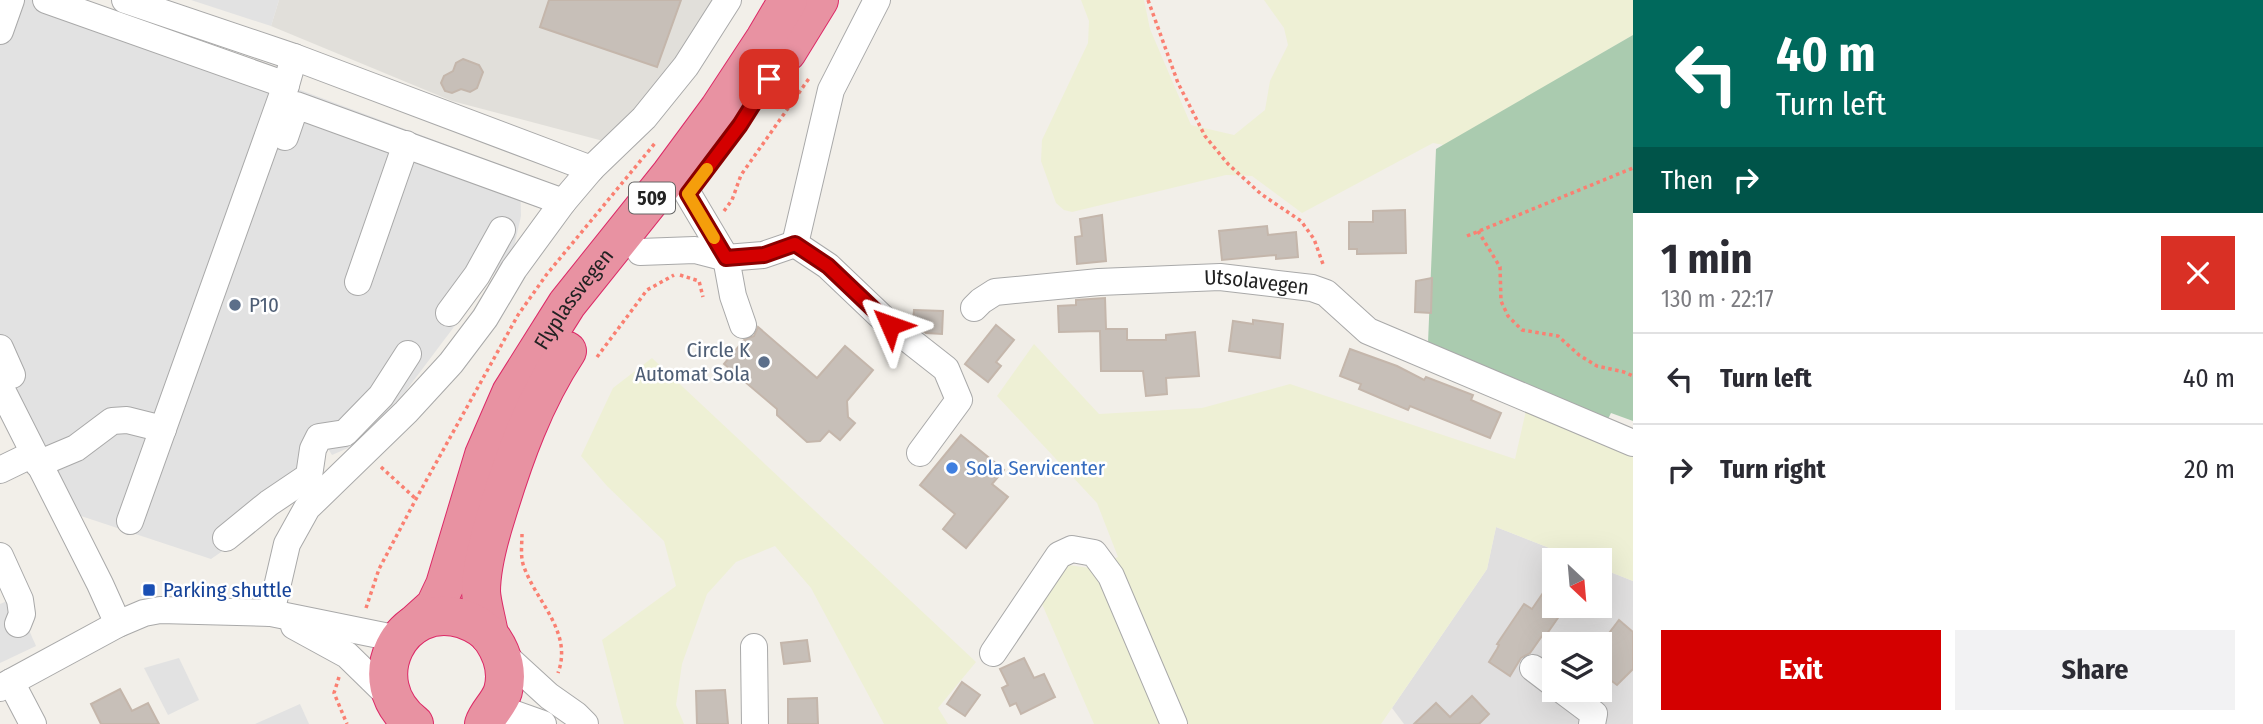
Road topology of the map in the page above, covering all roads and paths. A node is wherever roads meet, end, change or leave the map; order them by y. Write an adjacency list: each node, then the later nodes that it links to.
1 (10, 0): 9 (street)
2 (46, 0): 12 (street)
3 (125, 0): 10 (street)
4 (728, 0): 15 (street)
5 (788, 0): 51 (highway, Flyplassvegen / 509)
6 (819, 0): 16 (highway, Flyplassvegen / 509)
7 (877, 0): 22 (street)
8 (1148, 0): 29 (path)
9 (0, 31)
10 (294, 57): 12 (street); 15 (street)
11 (814, 71): 18 (path)
12 (286, 85): 39 (street)
13 (405, 144): 17 (street); 23 (street); 28 (street)
14 (1633, 168): 20 (path)
15 (591, 169): 17 (street)
16 (688, 194): 24 (highway, Flyplassvegen / 509); 25 (street)
17 (563, 201): 48 (street)
18 (717, 221)
19 (502, 230): 32 (street)
20 (1478, 232): 21 (path); 37 (path)
21 (1466, 236)
22 (795, 244): 25 (street); 41 (street)
23 (247, 245)
24 (640, 252): 25 (street); 52 (highway, Flyplassvegen / 509)
25 (726, 258): 33 (street)
26 (682, 266): 27 (path)
27 (676, 274): 30 (path); 36 (path)
28 (358, 282)
29 (1326, 293): 31 (street, Utsolavegen); 40 (street, Utsolavegen)
30 (703, 297)
31 (974, 309)
32 (449, 313)
33 (743, 325)
34 (0, 348): 38 (street)
35 (408, 354): 46 (street)
36 (591, 365)
37 (1633, 376)
38 (6, 380): 42 (street)
39 (163, 429): 42 (street); 44 (street)
40 (1633, 443)
41 (920, 453)
42 (36, 459): 43 (street); 50 (street)
43 (0, 470)
44 (130, 520)
45 (522, 527): 57 (path)
46 (226, 538)
47 (0, 556): 49 (street)
48 (271, 613): 50 (street); 51 (street); 60 (street)
49 (18, 624)
50 (118, 624): 58 (street)
51 (406, 632): 52 (highway); 60 (highway, Flyplassvegen / 509)
52 (495, 643): 61 (highway, Flyplassvegen / 509); 64 (street)
53 (754, 647): 65 (street)
54 (993, 653): 66 (street)
55 (1533, 668): 56 (street)
56 (1542, 675)
57 (556, 678)
58 (6, 685): 62 (street)
59 (1578, 702): 67 (street)
60 (404, 715)
61 (486, 718): 63 (street)
62 (33, 724)
63 (543, 724)
64 (585, 724)
65 (755, 724)
66 (1174, 724)
67 (1592, 724)

